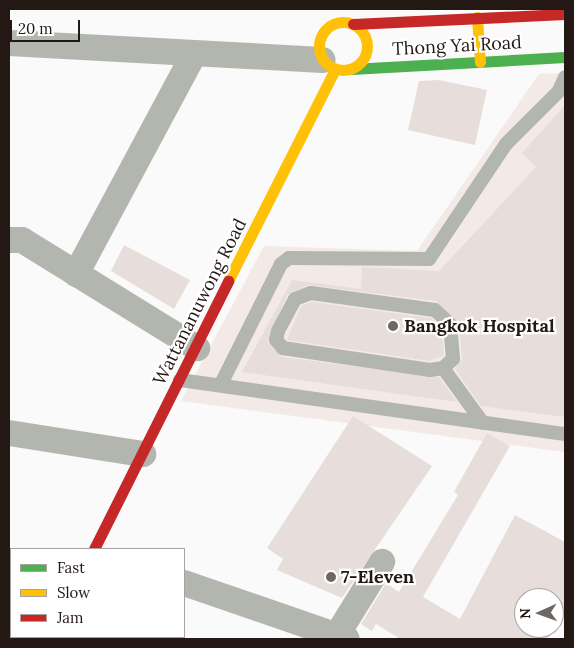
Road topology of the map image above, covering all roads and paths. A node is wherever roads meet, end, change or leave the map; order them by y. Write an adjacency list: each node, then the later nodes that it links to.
1 (565, 14): 2 (street, Thong Yai Road)
2 (477, 16): 3 (street, Thong Yai Road); 7 (street)
3 (353, 24): 8 (street); 9 (street)
4 (9, 43): 5 (street)
5 (194, 54): 8 (street); 13 (street)
6 (565, 57): 7 (street, Thong Yai Road)
7 (480, 62): 9 (street, Thong Yai Road)
8 (329, 64): 9 (street); 14 (street, Wattananuwong Road)
9 (351, 69)
10 (565, 76): 11 (lane)
11 (562, 91): 17 (lane)
12 (9, 240): 13 (street)
13 (76, 274): 14 (street)
14 (196, 348): 16 (street, Wattananuwong Road)
15 (443, 368): 15 (lane); 18 (lane)
16 (180, 380): 17 (lane); 21 (street, Wattananuwong Road)
17 (221, 384): 18 (lane)
18 (483, 423): 20 (lane)
19 (9, 433): 21 (street)
20 (565, 434)
21 (143, 454): 22 (street, Wattananuwong Road)
22 (95, 548)
23 (382, 562): 25 (street)
24 (185, 583): 25 (street)
25 (342, 637)

